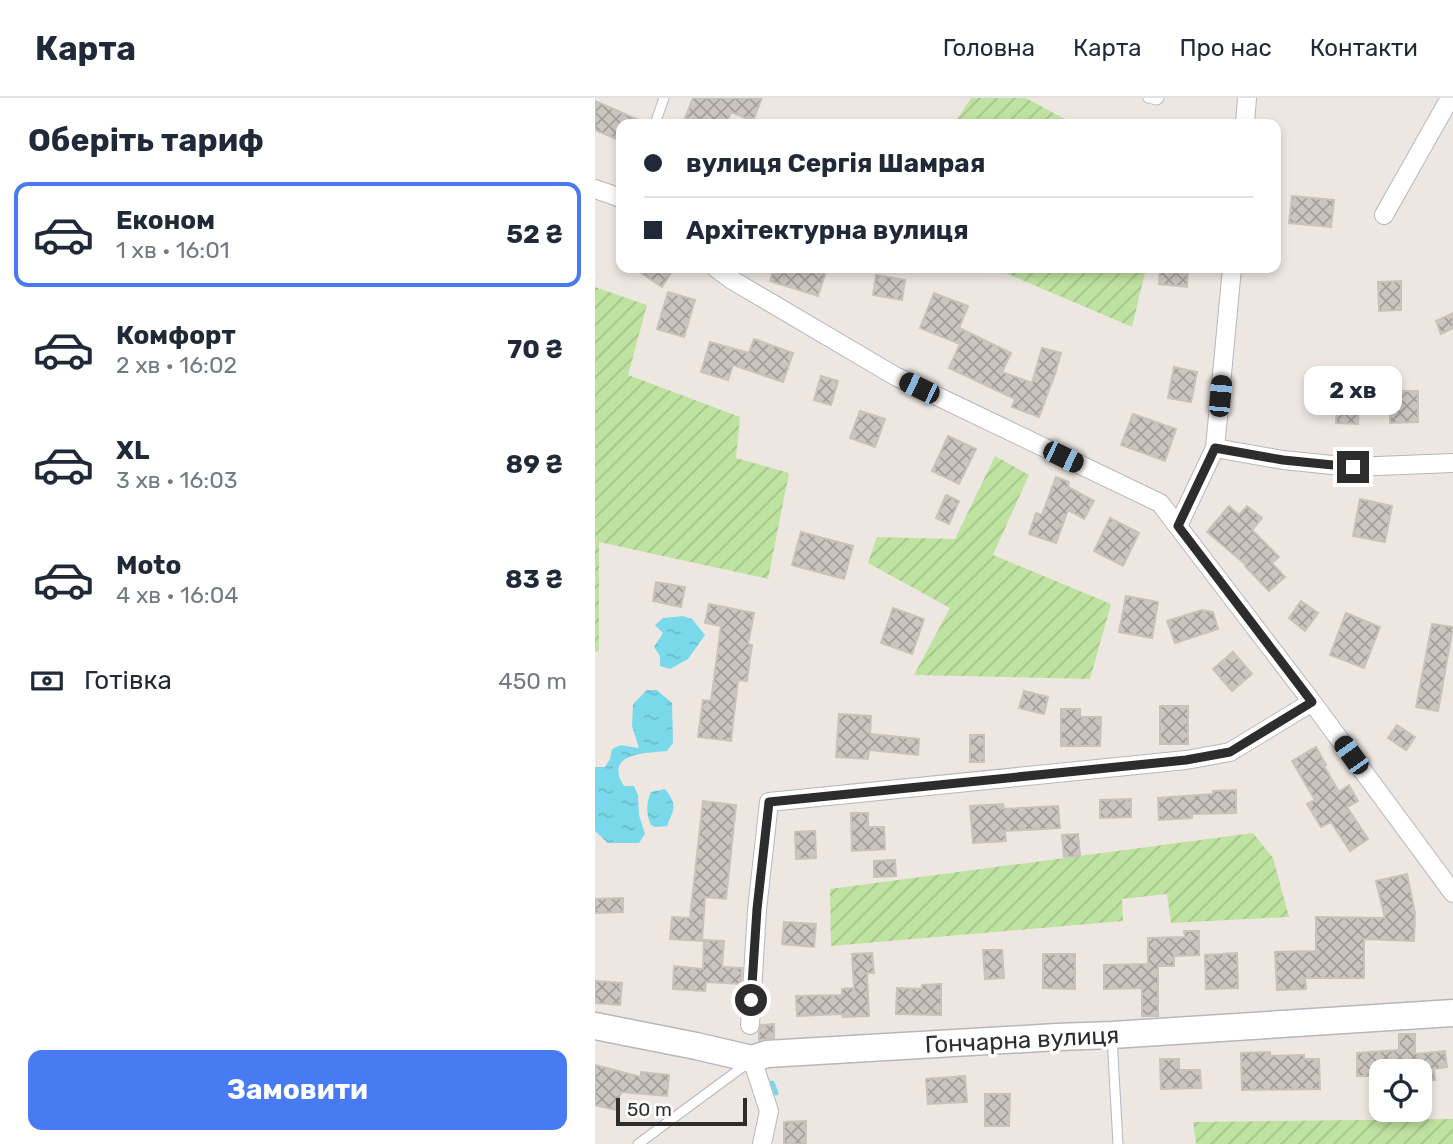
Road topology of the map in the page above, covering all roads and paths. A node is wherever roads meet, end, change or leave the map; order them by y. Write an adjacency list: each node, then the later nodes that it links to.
1 (664, 98): 6 (lane)
2 (1148, 98): 3 (lane)
3 (1160, 98)
4 (1247, 98): 7 (street)
5 (1450, 98): 10 (street)
6 (657, 119)
7 (1245, 119)
8 (595, 189): 9 (street)
9 (616, 196)
10 (1384, 215)
11 (723, 273): 15 (street)
12 (1232, 273): 13 (street)
13 (1215, 448): 14 (street); 15 (street)
14 (1453, 463)
15 (1178, 526): 16 (street)
16 (1312, 702): 17 (street); 19 (street)
17 (1453, 893)
18 (1453, 1013): 21 (street, Гончарна вулиця)
19 (750, 1025)
20 (595, 1026): 22 (street, Гончарна вулиця)
21 (1112, 1035): 22 (street, Гончарна вулиця); 25 (lane)
22 (752, 1059): 23 (lane); 24 (street)
23 (638, 1144)
24 (762, 1144)
25 (1118, 1144)

